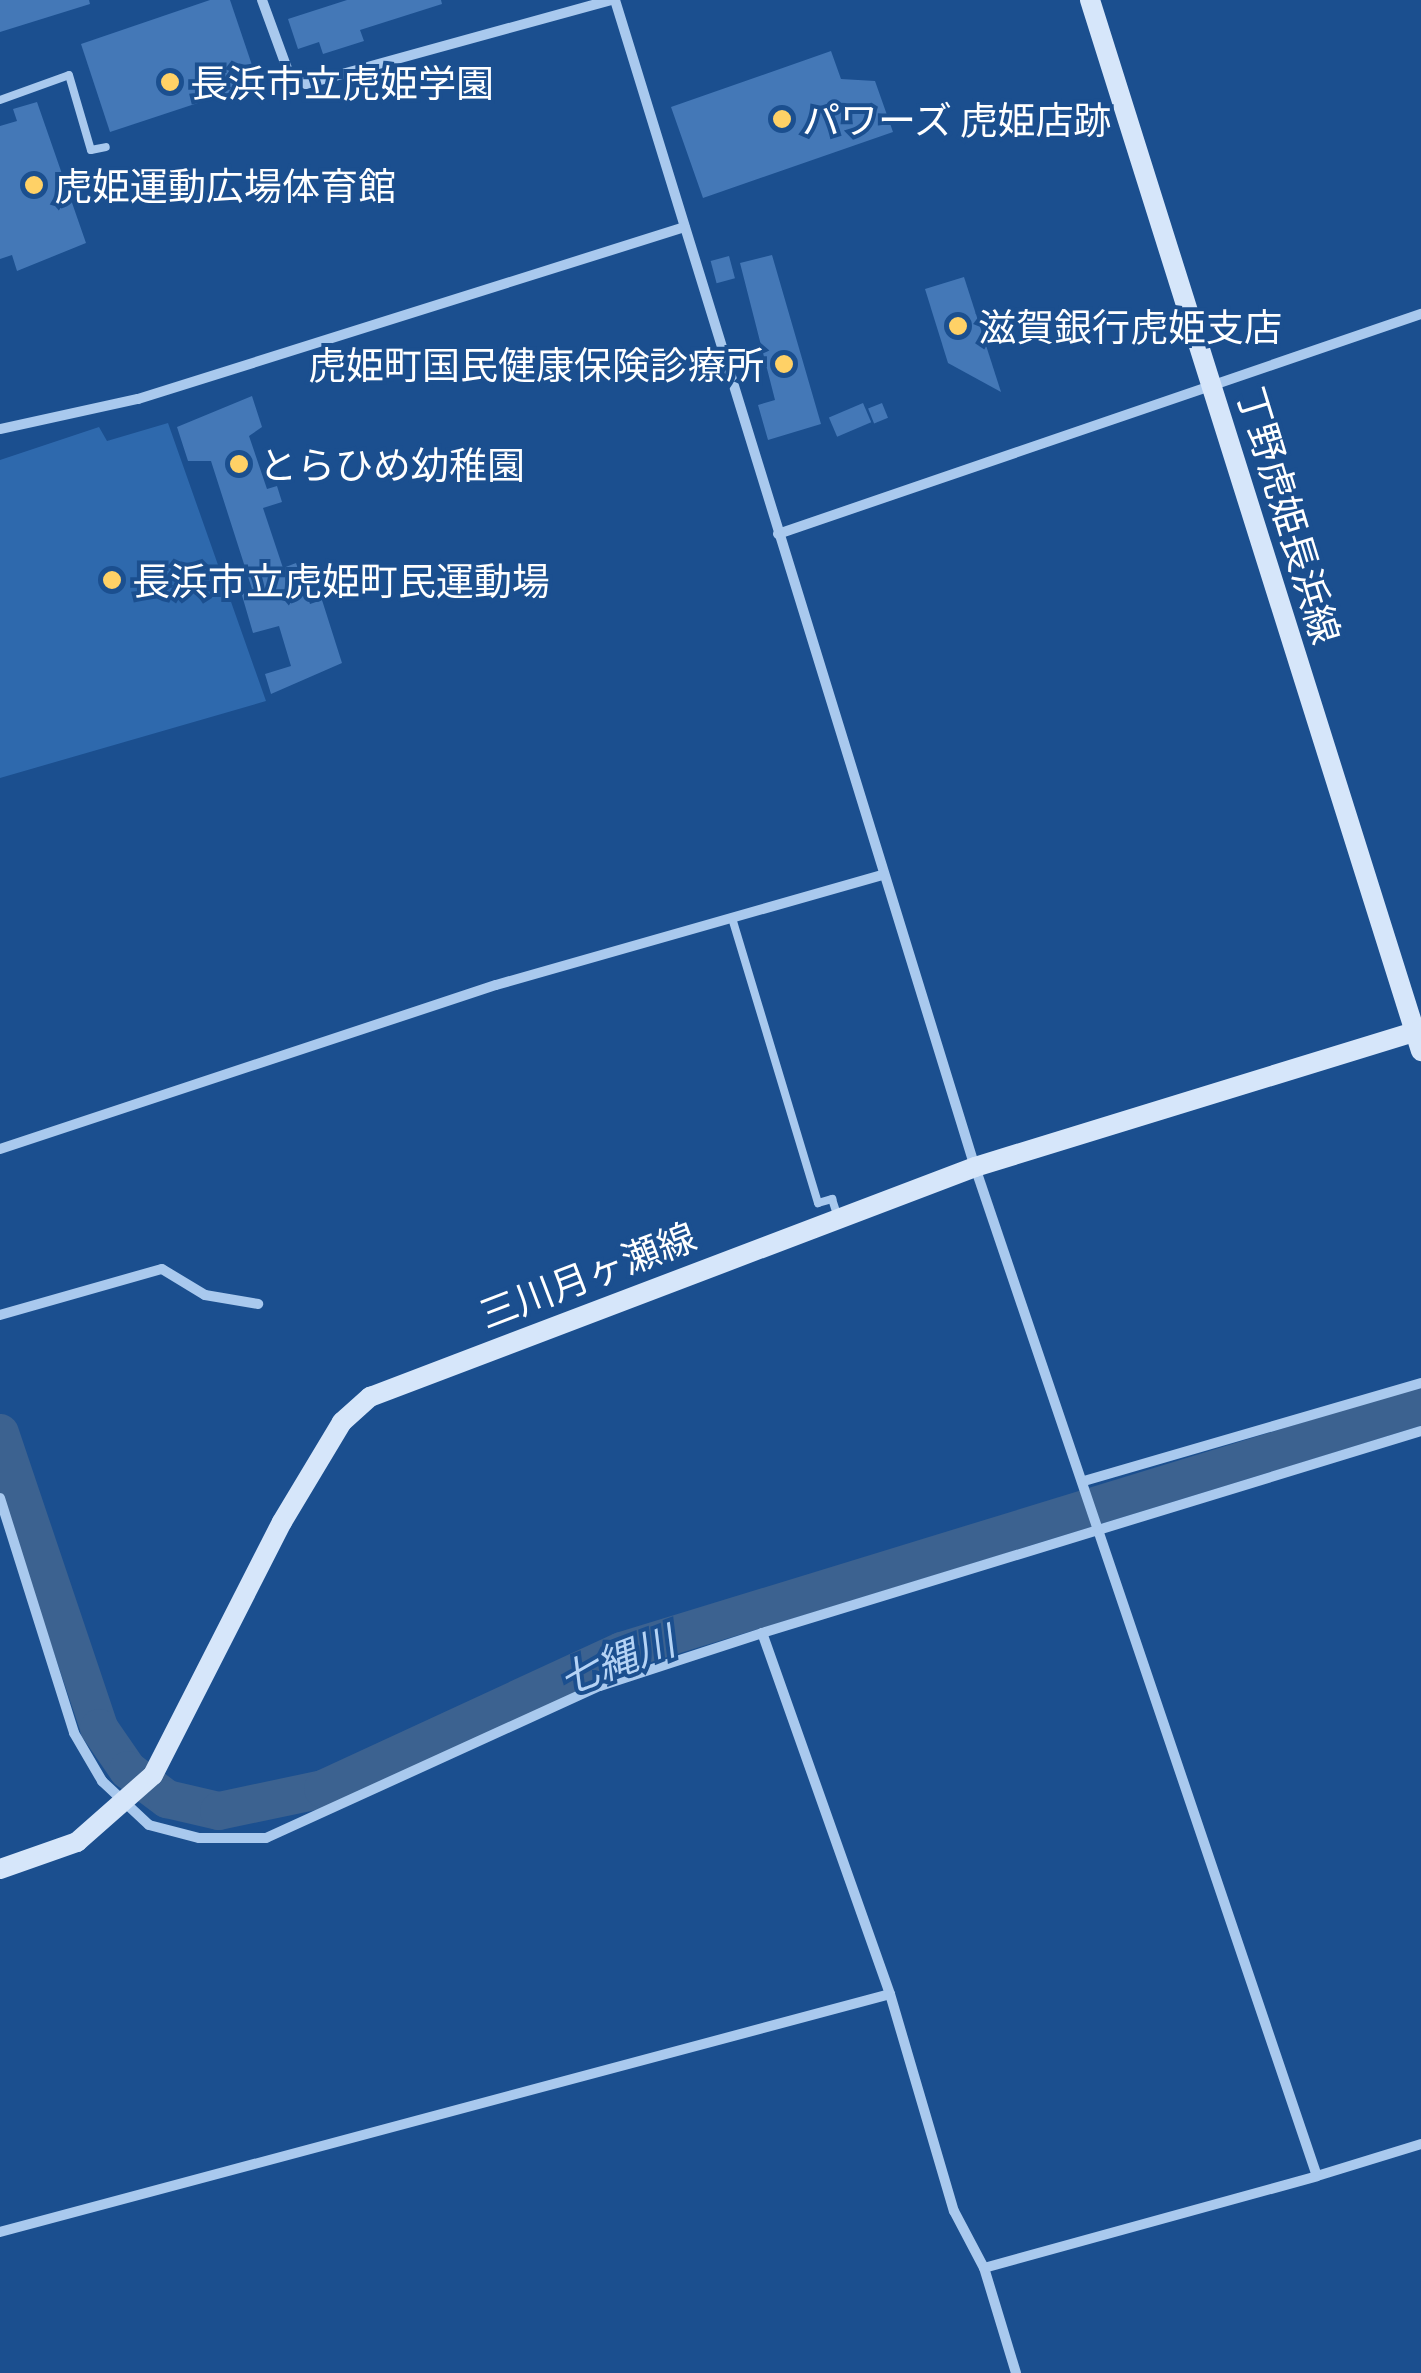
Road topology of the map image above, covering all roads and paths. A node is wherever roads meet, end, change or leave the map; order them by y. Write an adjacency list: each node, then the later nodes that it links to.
1 (262, 0): 2 (street)
2 (614, 0): 6 (street)
3 (1090, 0): 8 (main road, 丁野虎姫長浜線)
4 (0, 100): 5 (lane)
5 (106, 147)
6 (685, 227): 10 (street); 12 (street)
7 (1421, 314): 8 (street)
8 (1212, 385): 12 (street); 15 (main road, 丁野虎姫長浜線)
9 (70, 400): 10 (street)
10 (72, 414): 11 (street)
11 (0, 429)
12 (778, 534): 13 (street)
13 (883, 875): 14 (street); 17 (street)
14 (732, 918): 16 (street); 18 (lane)
15 (1419, 1038): 17 (main road, 三川月ヶ瀬線)
16 (0, 1149)
17 (975, 1166): 18 (main road, 三川月ヶ瀬線); 23 (street)
18 (838, 1217): 27 (main road, 三川月ヶ瀬線)
19 (258, 1304): 20 (street)
20 (0, 1315)
21 (1421, 1382): 23 (street)
22 (1421, 1431): 25 (street)
23 (1084, 1481): 25 (street)
24 (0, 1498): 27 (street)
25 (1102, 1534): 26 (street); 31 (street)
26 (762, 1633): 27 (street); 29 (street)
27 (128, 1802): 28 (main road, 三川月ヶ瀬線)
28 (0, 1869)
29 (890, 1994): 32 (street); 33 (street)
30 (1421, 2144): 31 (street)
31 (1317, 2176): 33 (street)
32 (0, 2232)
33 (984, 2268): 34 (street)
34 (1016, 2373)

